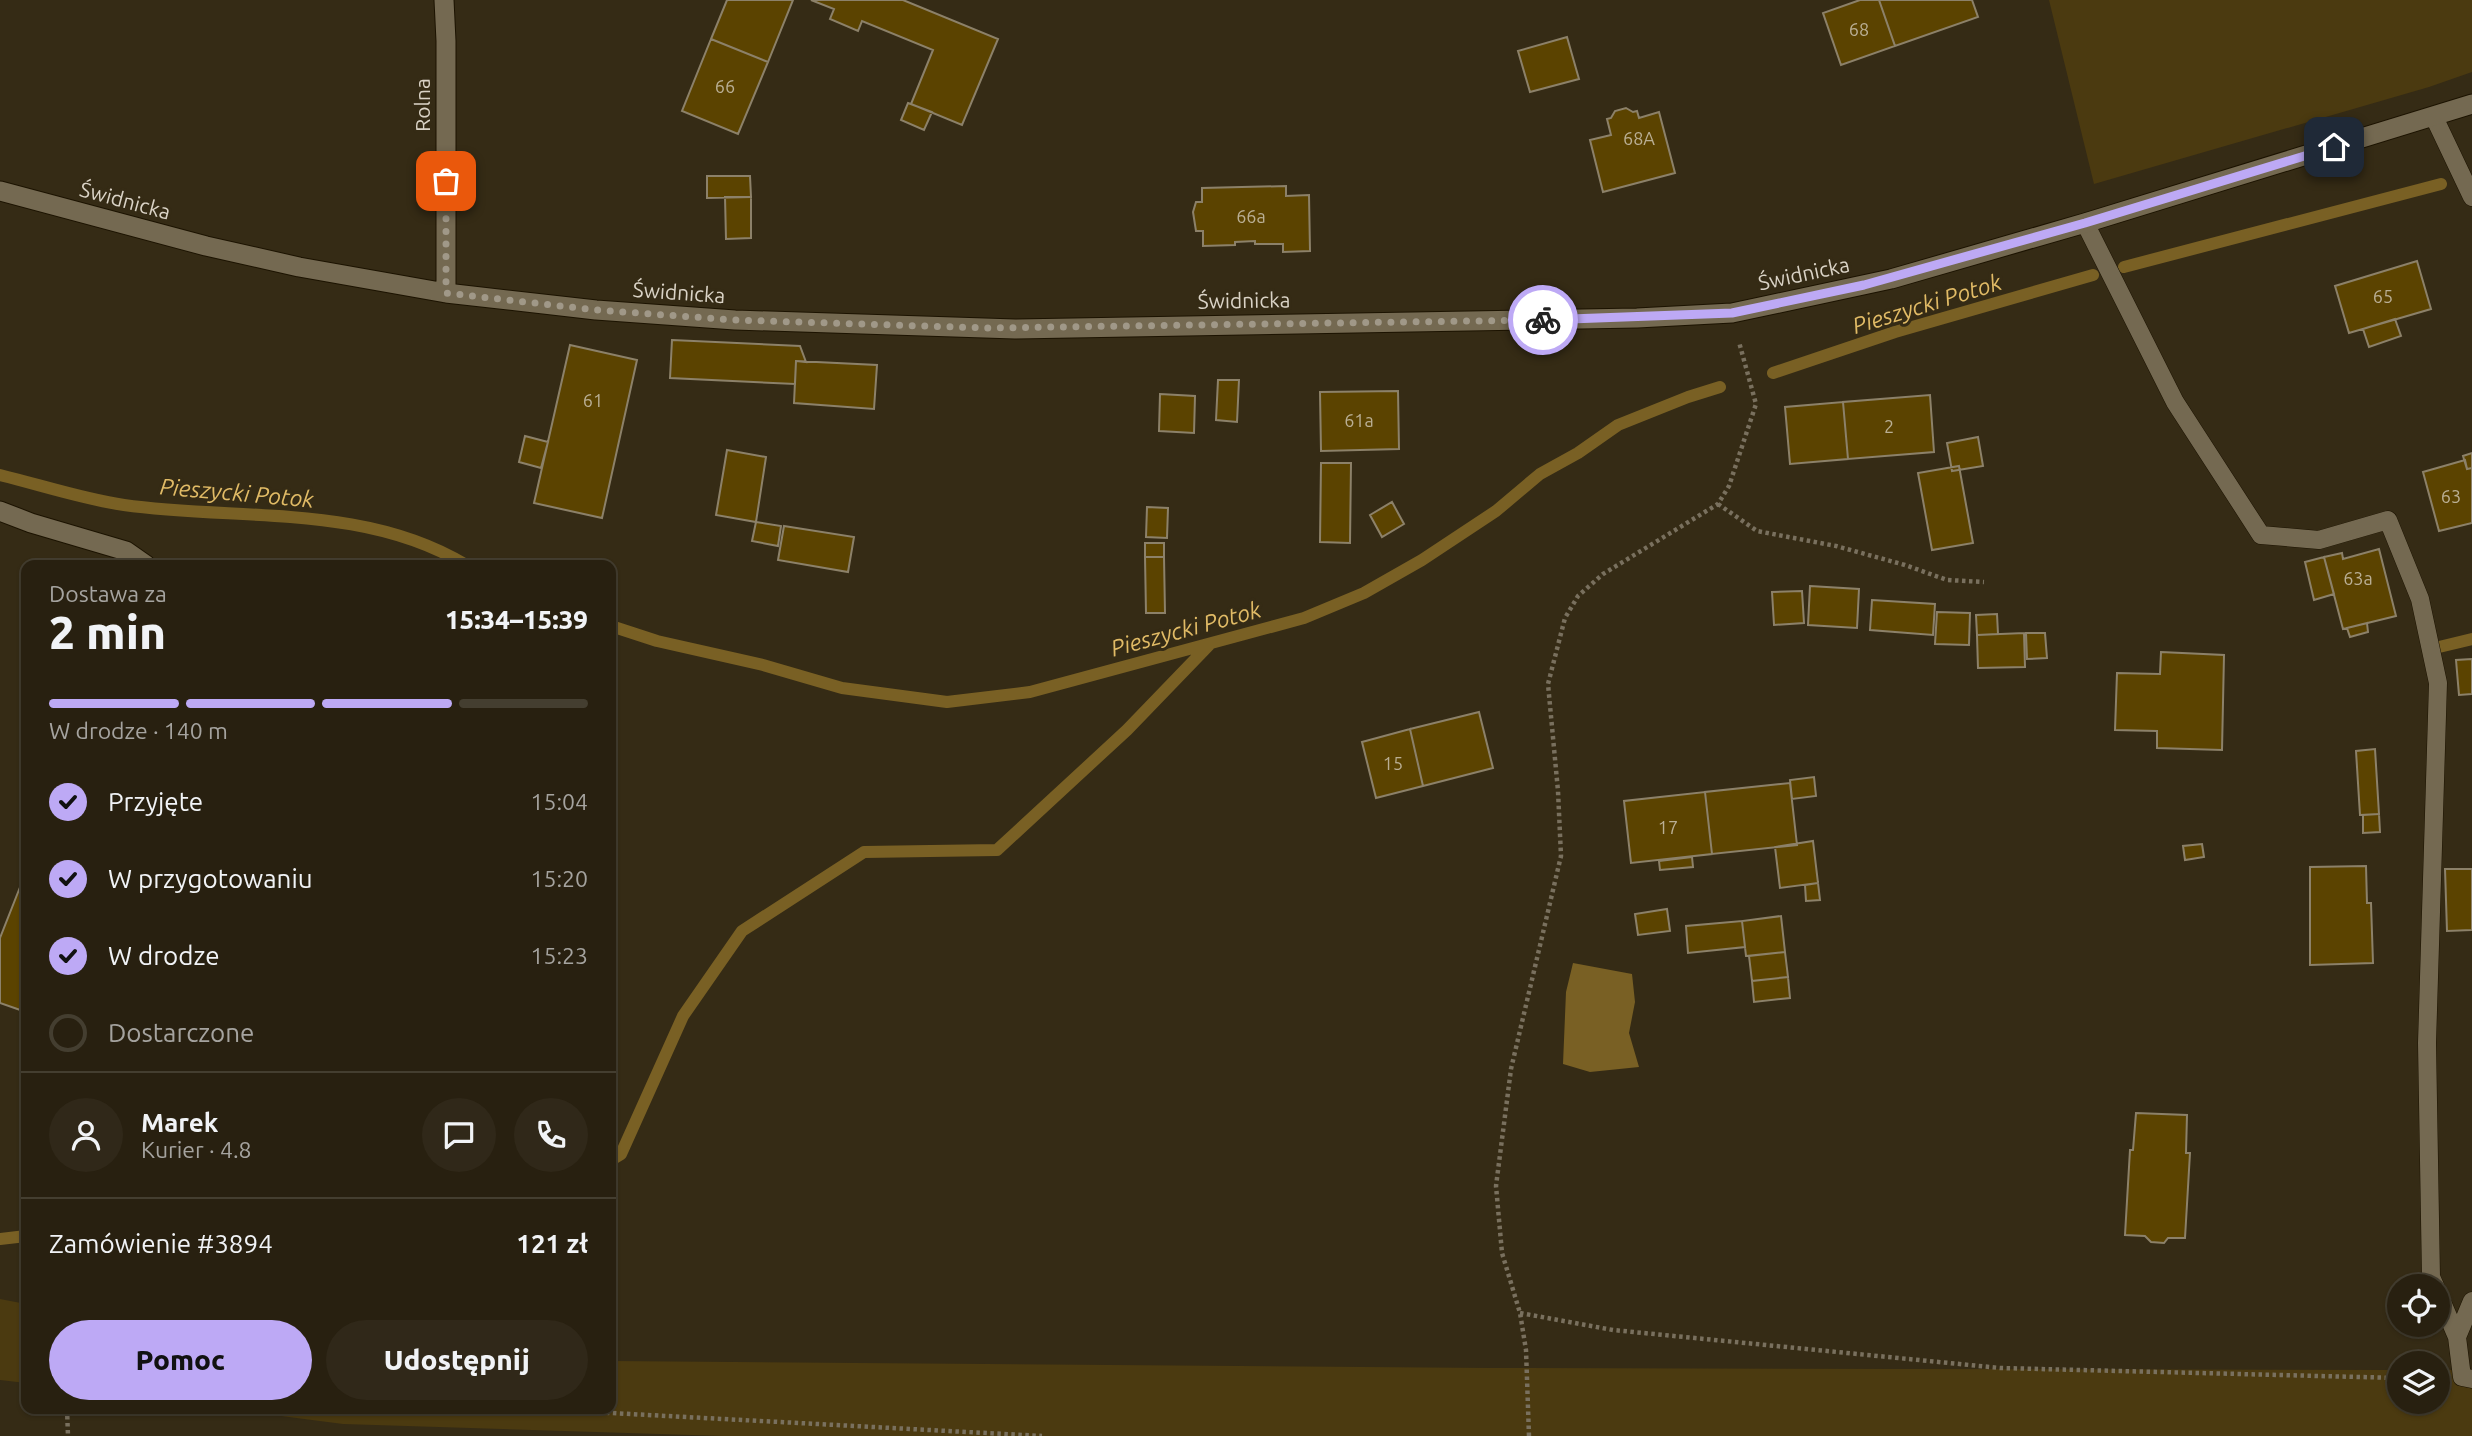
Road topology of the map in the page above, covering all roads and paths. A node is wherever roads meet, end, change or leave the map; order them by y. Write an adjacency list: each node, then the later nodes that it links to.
1 (444, 0): 7 (street, Rolna)
2 (2472, 104): 3 (street, Świdnicka)
3 (2434, 117): 5 (lane); 6 (street, Świdnicka)
4 (0, 191): 7 (street, Świdnicka)
5 (2472, 197)
6 (2085, 223): 8 (street, Świdnicka); 13 (lane)
7 (446, 293): 8 (street, Świdnicka)
8 (1732, 313): 9 (path)
9 (1718, 504): 12 (path); 15 (path)
10 (0, 511): 11 (street)
11 (139, 560)
12 (1984, 582)
13 (2431, 1274)
14 (2472, 1301): 17 (lane)
15 (1520, 1313): 18 (path); 24 (path)
16 (2450, 1321): 17 (lane)
17 (2457, 1337): 19 (lane)
18 (2387, 1378)
19 (2472, 1379)
20 (616, 1413): 23 (path)
21 (67, 1414): 22 (path)
22 (68, 1436)
23 (1042, 1436)
24 (1529, 1436)

